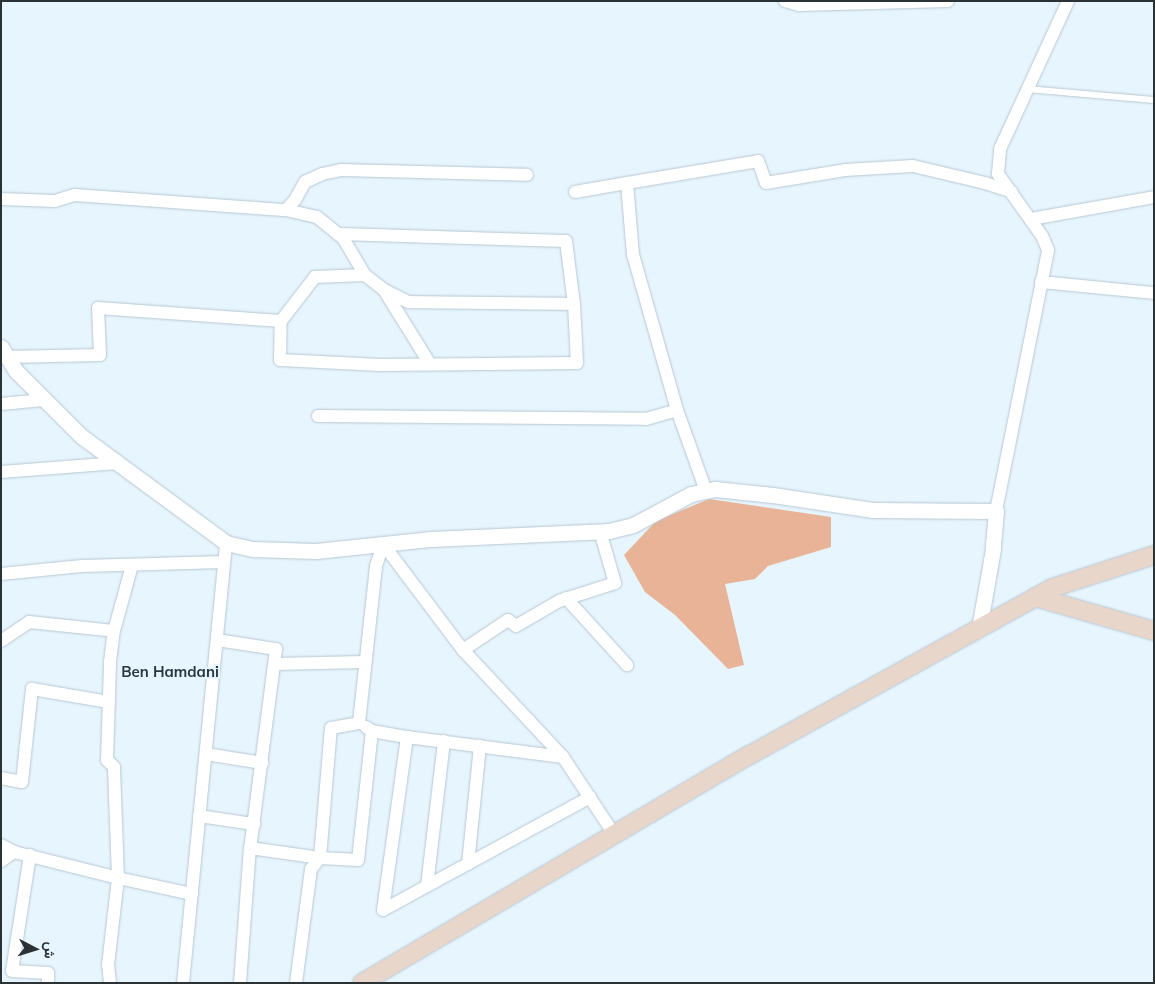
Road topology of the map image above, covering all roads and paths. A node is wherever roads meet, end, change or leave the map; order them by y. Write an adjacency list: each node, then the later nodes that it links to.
1 (785, 1): 4 (street)
2 (948, 1): 4 (street)
3 (1068, 1): 5 (street)
4 (867, 2)
5 (1027, 89): 6 (lane); 10 (street)
6 (1154, 100)
7 (526, 175): 13 (street)
8 (627, 183): 9 (street); 10 (street); 26 (street)
9 (575, 192)
10 (1012, 192): 14 (street)
11 (1154, 197): 14 (street)
12 (1, 199): 13 (street)
13 (286, 210): 15 (street)
14 (1031, 219): 17 (street)
15 (338, 234): 16 (street); 20 (street)
16 (365, 276): 18 (street); 21 (street)
17 (1041, 282): 19 (street); 31 (street)
18 (384, 290): 20 (street); 23 (street)
19 (1154, 293)
20 (574, 304): 23 (street)
21 (281, 321): 22 (street); 23 (street)
22 (4, 352): 24 (street)
23 (430, 364)
24 (44, 400): 25 (street); 28 (street)
25 (1, 404)
26 (677, 410): 27 (street); 30 (street)
27 (318, 416)
28 (118, 463): 29 (street); 33 (street)
29 (1, 472)
30 (706, 491): 31 (street); 32 (street)
31 (996, 511): 41 (street)
32 (600, 532): 34 (street); 40 (street)
33 (226, 543): 34 (street); 36 (street)
34 (383, 544): 46 (street); 47 (street)
35 (1154, 555): 39 (main road)
36 (224, 562): 37 (street); 44 (street)
37 (132, 565): 38 (street); 42 (street)
38 (1, 574)
39 (1035, 597): 41 (main road); 43 (main road)
40 (566, 598): 46 (street); 49 (street)
41 (979, 628): 63 (main road)
42 (114, 631): 45 (street); 50 (street)
43 (1154, 631)
44 (217, 640): 48 (street); 56 (street)
45 (1, 641)
46 (462, 650): 57 (street)
47 (364, 662): 48 (street); 51 (street)
48 (275, 664): 58 (street)
49 (627, 665)
50 (109, 702): 59 (street); 71 (street)
51 (359, 723): 52 (street); 68 (street)
52 (372, 731): 53 (street); 68 (street)
53 (407, 736): 54 (street); 72 (street)
54 (444, 741): 55 (street); 72 (street)
55 (480, 746): 57 (street); 70 (street)
56 (206, 754): 58 (street); 61 (street)
57 (564, 756): 60 (street)
58 (262, 763): 62 (street)
59 (1, 778)
60 (590, 797): 63 (street); 70 (street)
61 (199, 816): 62 (street); 73 (street)
62 (254, 824): 65 (street)
63 (614, 834): 79 (main road)
64 (1, 846): 66 (street)
65 (250, 848): 68 (street); 77 (street)
66 (14, 852): 67 (street); 69 (street)
67 (30, 855): 71 (street); 74 (street)
68 (320, 858): 78 (street)
69 (1, 861)
70 (468, 864): 72 (street)
71 (118, 878): 73 (street); 75 (street)
72 (427, 886)
73 (192, 894): 76 (street)
74 (48, 983)
75 (110, 983)
76 (183, 983)
77 (240, 983)
78 (296, 983)
79 (362, 983)

